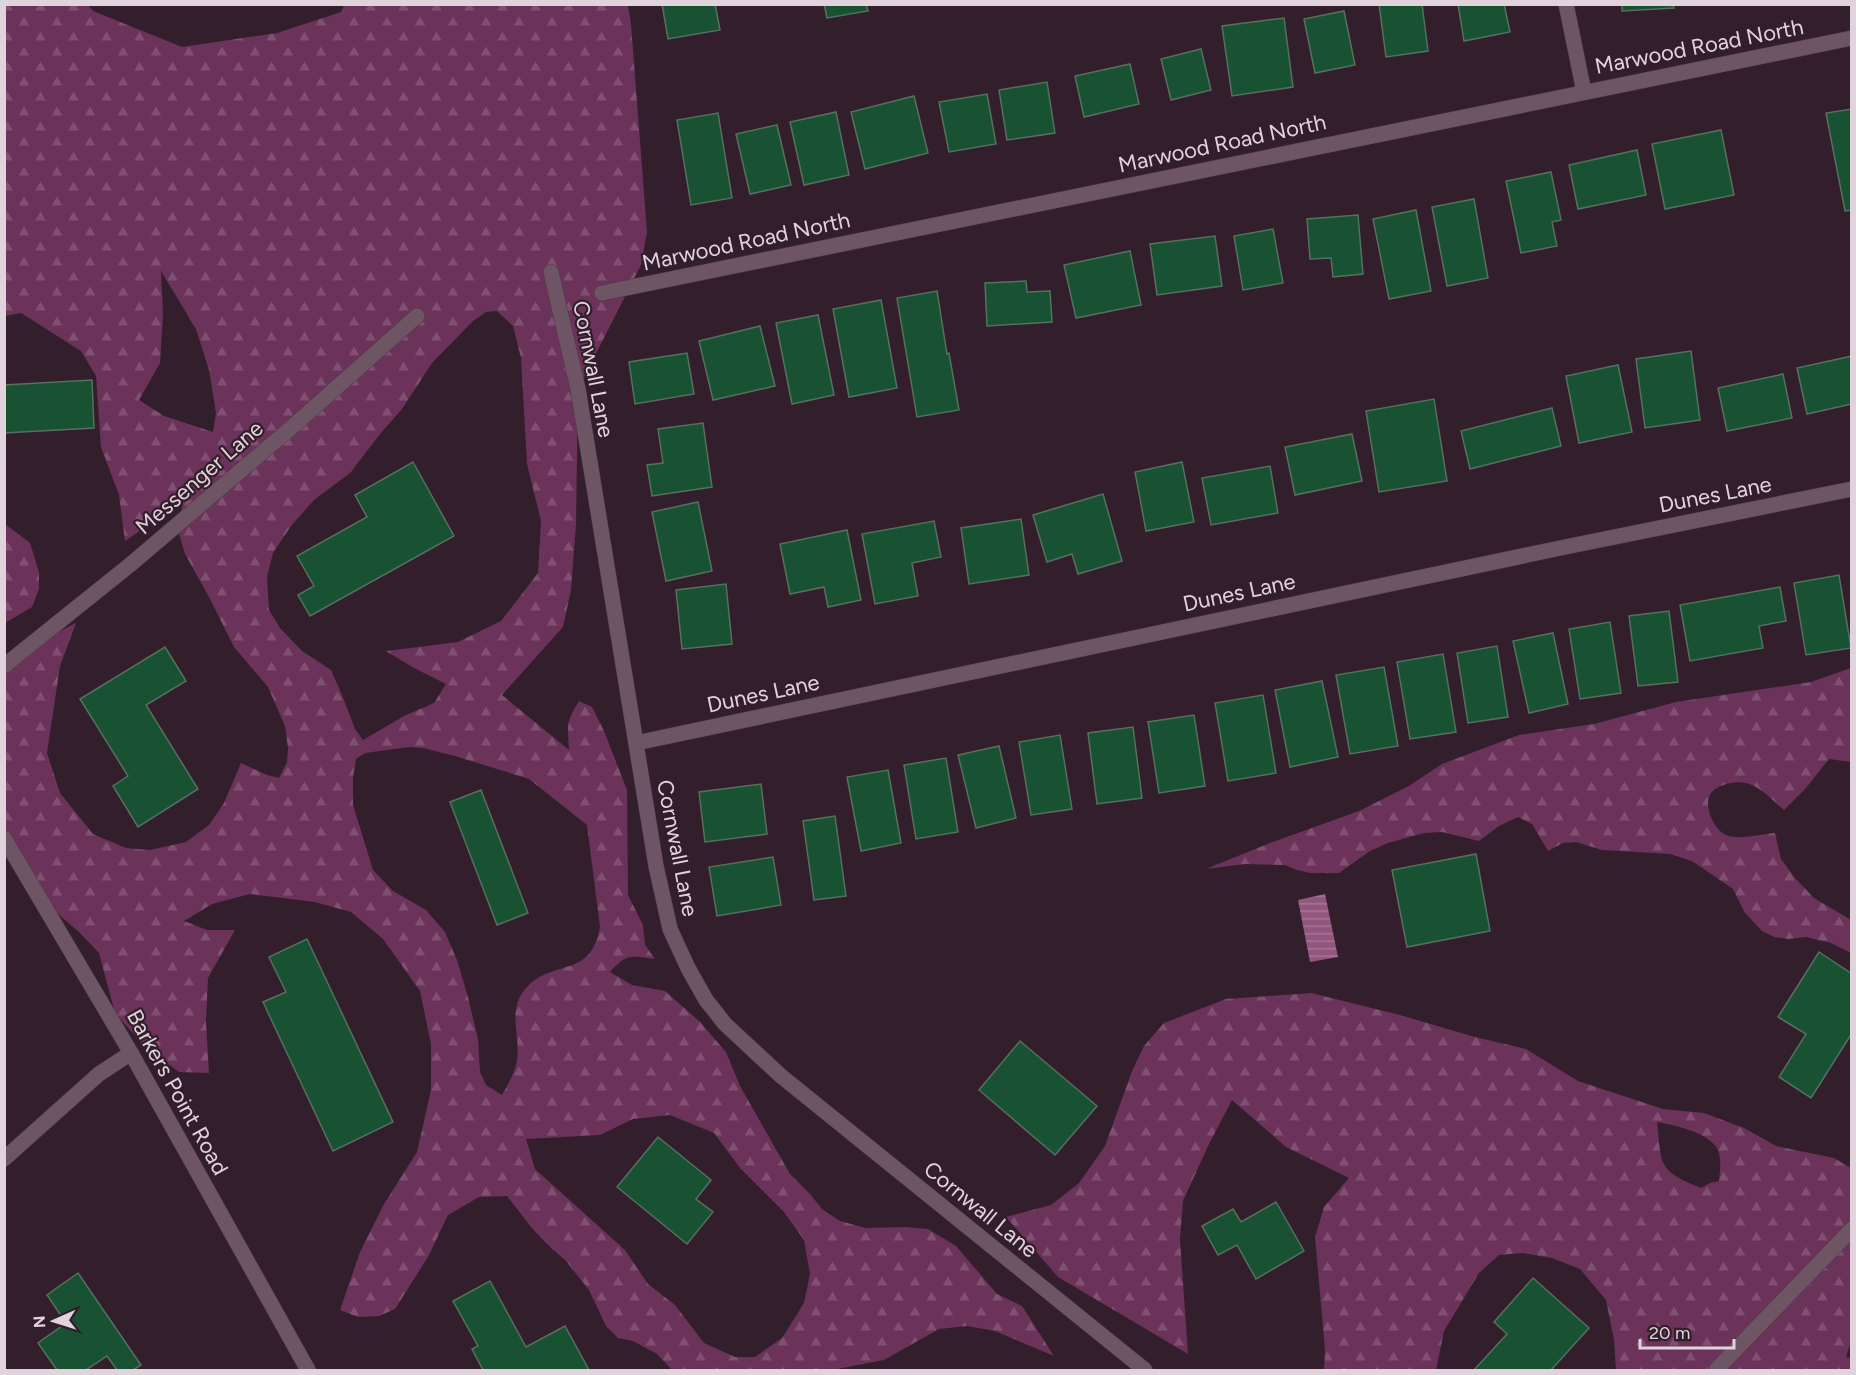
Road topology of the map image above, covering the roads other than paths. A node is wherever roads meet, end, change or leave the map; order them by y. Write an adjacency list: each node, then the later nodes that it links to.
1 (1566, 4): 3 (street)
2 (1851, 38): 3 (street, Marwood Road North)
3 (1584, 92): 5 (street, Marwood Road North)
4 (551, 272): 9 (street, Cornwall Lane)
5 (602, 293)
6 (417, 316): 8 (street, Messenger Lane)
7 (1851, 489): 9 (street, Dunes Lane)
8 (4, 666)
9 (636, 742): 15 (street, Cornwall Lane)
10 (4, 838): 11 (street, Barkers Point Road)
11 (131, 1053): 12 (street); 14 (street, Barkers Point Road)
12 (4, 1159)
13 (1851, 1229): 16 (street)
14 (308, 1371)
15 (1145, 1371)
16 (1716, 1371)

